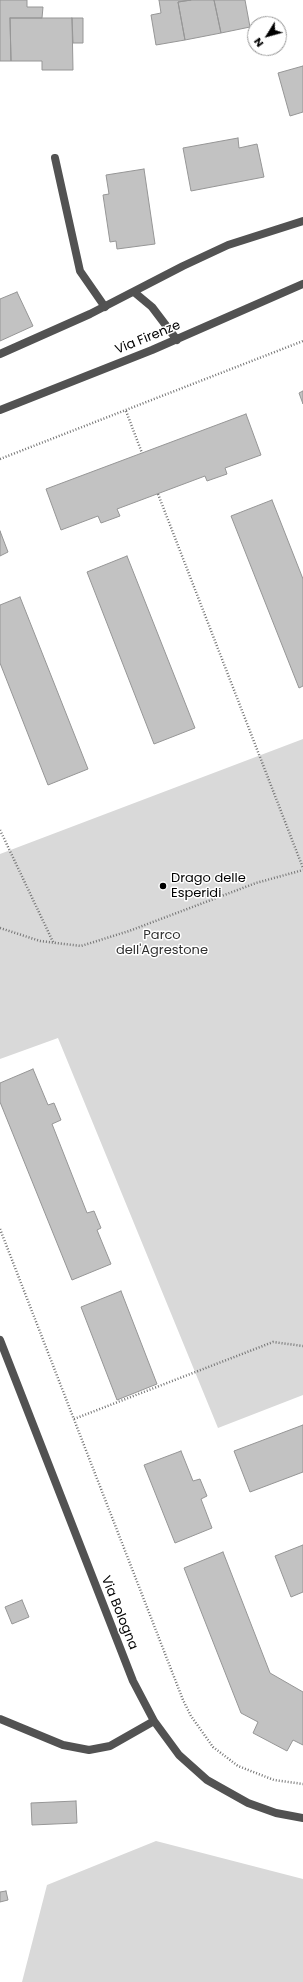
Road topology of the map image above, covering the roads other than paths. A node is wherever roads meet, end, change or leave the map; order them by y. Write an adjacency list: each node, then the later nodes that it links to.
1 (55, 158): 5 (street)
2 (303, 221): 4 (street)
3 (303, 284): 6 (street, Via Firenze)
4 (134, 292): 5 (street); 6 (street)
5 (105, 307): 7 (street)
6 (177, 340): 8 (street, Via Firenze)
7 (0, 354)
8 (0, 410)
9 (0, 1340): 11 (street, Via Bologna)
10 (0, 1719): 11 (street)
11 (154, 1722): 12 (street, Via Bologna)
12 (303, 1818)

